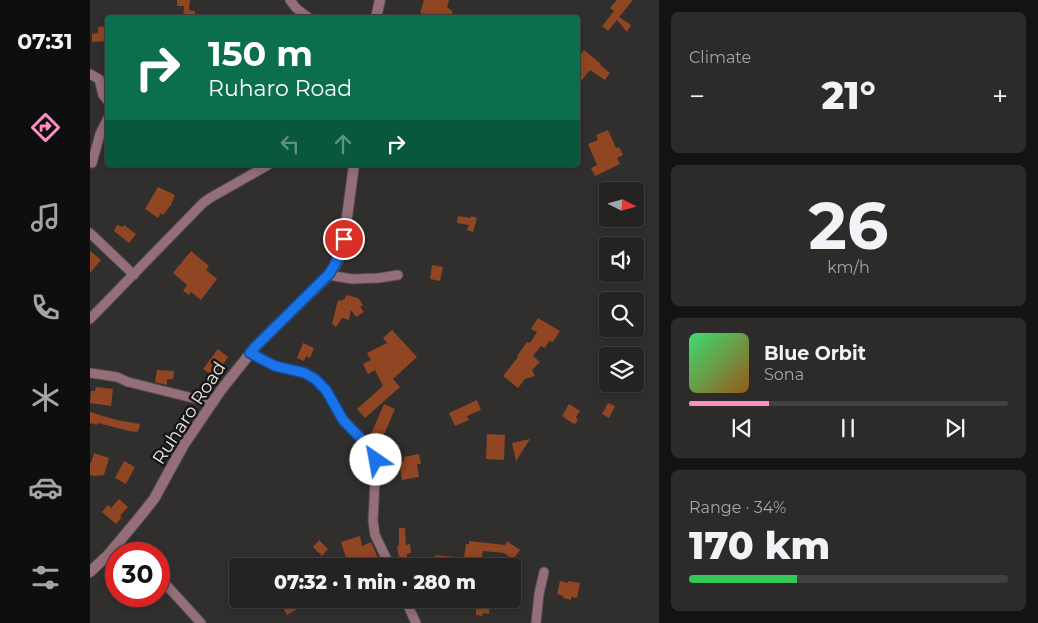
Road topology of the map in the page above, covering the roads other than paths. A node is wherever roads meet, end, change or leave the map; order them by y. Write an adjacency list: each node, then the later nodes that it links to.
1 (290, 0): 3 (street)
2 (380, 0): 4 (street)
3 (305, 15)
4 (377, 15)
5 (90, 74): 6 (street)
6 (105, 98)
7 (105, 124): 8 (street)
8 (90, 161)
9 (264, 167): 13 (street)
10 (354, 167): 12 (street, Ruharo Road)
11 (90, 233): 13 (street)
12 (329, 274): 14 (street); 16 (street, Ruharo Road)
13 (134, 275): 15 (street)
14 (398, 275)
15 (90, 319)
16 (250, 353): 18 (street, Ruharo Road); 20 (street)
17 (90, 373): 18 (street)
18 (213, 403): 19 (street, Ruharo Road)
19 (122, 542)
20 (386, 558)
21 (105, 561): 22 (street, Ruharo Road)
22 (91, 570)
23 (544, 572): 28 (street)
24 (170, 589): 26 (street)
25 (409, 608): 27 (street)
26 (201, 623)
27 (416, 623)
28 (536, 623)

